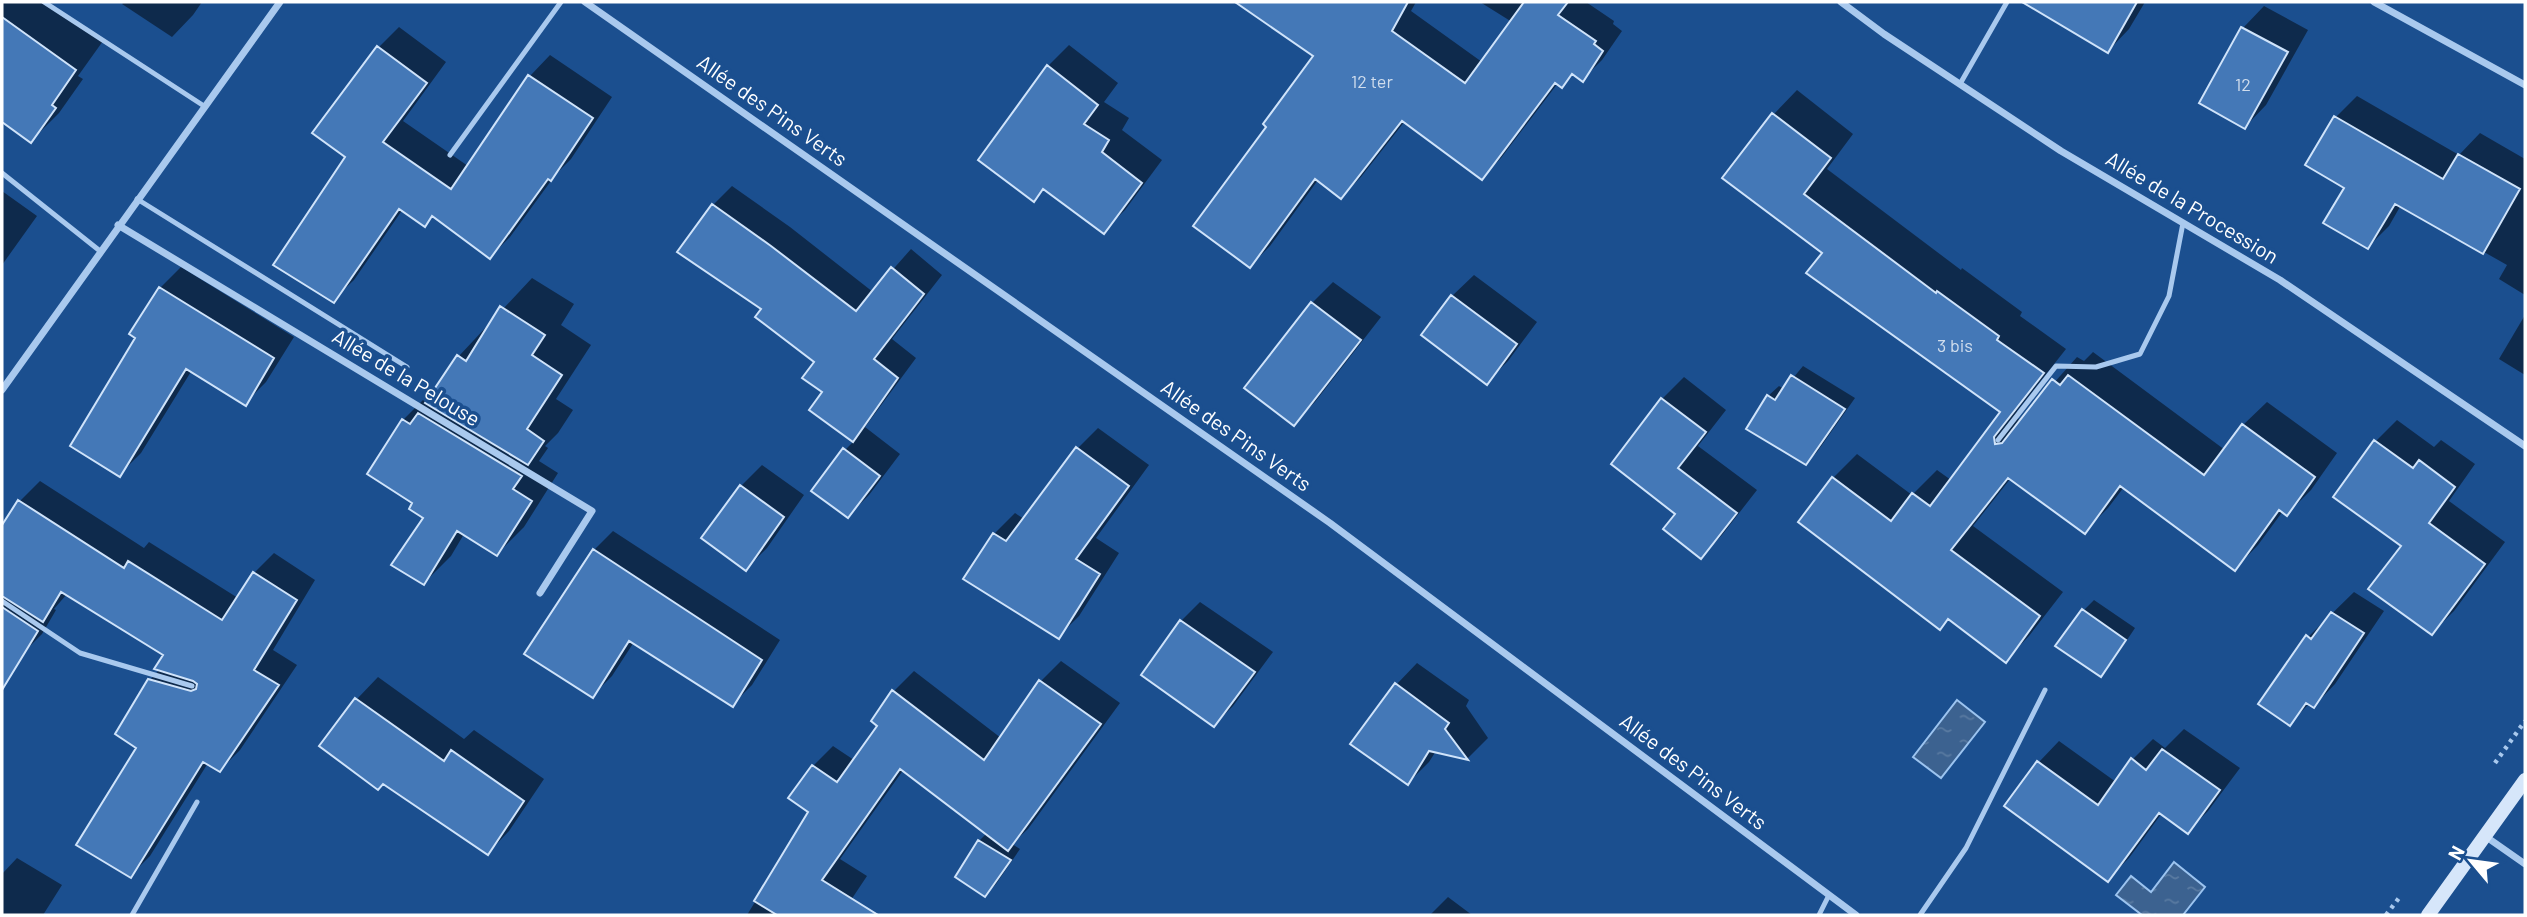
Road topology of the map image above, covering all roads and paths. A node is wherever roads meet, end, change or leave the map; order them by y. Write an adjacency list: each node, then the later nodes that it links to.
1 (44, 2): 10 (lane)
2 (279, 2): 10 (street)
3 (561, 2): 11 (lane)
4 (585, 2): 29 (street, Allée des Pins Verts)
5 (1841, 2): 8 (street, Allée de la Procession)
6 (2007, 2): 8 (lane)
7 (2374, 2): 9 (street)
8 (1960, 85): 14 (street, Allée de la Procession)
9 (2525, 85)
10 (204, 106): 13 (street)
11 (450, 155)
12 (2, 173): 16 (lane)
13 (137, 199): 15 (street); 17 (lane)
14 (2183, 223): 19 (lane); 20 (street, Allée de la Procession)
15 (118, 225): 16 (street); 21 (street, Allée de la Pelouse)
16 (100, 251): 18 (street)
17 (407, 368)
18 (2, 390)
19 (1998, 440)
20 (2525, 446)
21 (540, 593)
22 (2, 601): 23 (lane)
23 (192, 686)
24 (2045, 691): 33 (lane)
25 (2525, 780): 27 (main road)
26 (197, 802): 30 (lane)
27 (2485, 836): 28 (street); 34 (main road)
28 (2525, 864)
29 (1829, 895): 31 (lane); 32 (street, Allée des Pins Verts)
30 (132, 915)
31 (1819, 915)
32 (1856, 915)
33 (1920, 915)
34 (2428, 915)

